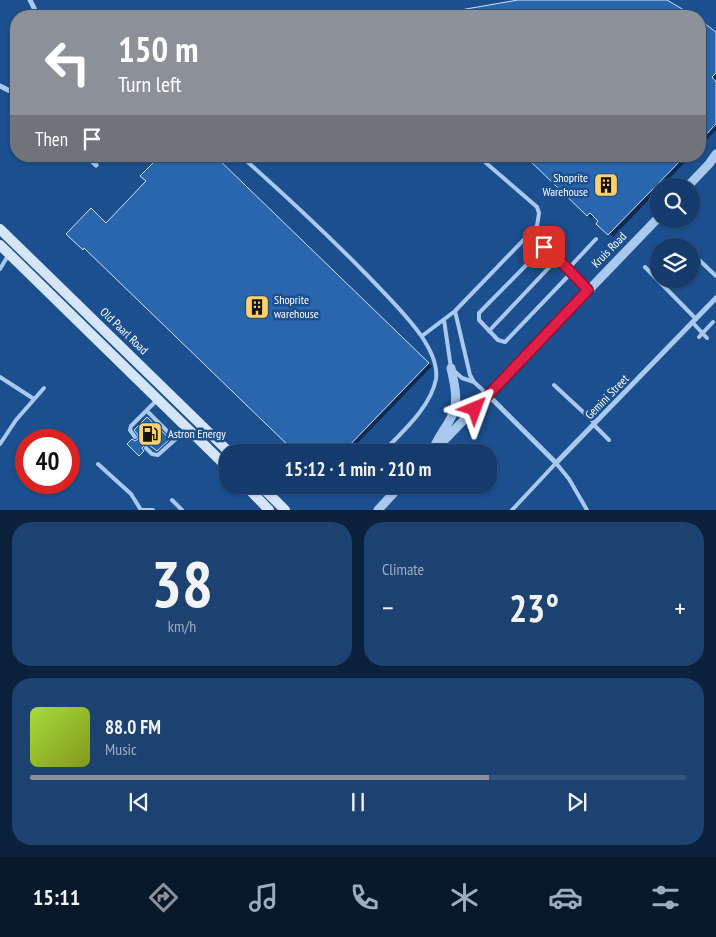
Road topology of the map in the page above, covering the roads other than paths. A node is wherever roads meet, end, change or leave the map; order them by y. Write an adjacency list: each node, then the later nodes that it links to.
1 (716, 154): 5 (street)
2 (93, 162): 6 (street)
3 (249, 162): 29 (lane)
4 (485, 162): 23 (lane)
5 (713, 162): 7 (street)
6 (96, 165)
7 (696, 178)
8 (650, 226): 21 (street, Kruis Road)
9 (0, 228): 12 (main road, Old Paarl Road)
10 (596, 239): 17 (lane)
11 (0, 245): 13 (main road, Old Paarl Road)
12 (18, 245): 13 (lane); 37 (main road, Old Paarl Road)
13 (10, 254): 18 (lane); 40 (main road, Old Paarl Road)
14 (558, 258): 17 (lane); 27 (lane); 27 (lane)
15 (700, 261): 20 (lane)
16 (645, 267): 25 (lane)
17 (568, 268): 19 (lane)
18 (0, 269)
19 (572, 272): 21 (lane); 27 (lane)
20 (716, 276)
21 (588, 290): 38 (street, Kruis Road)
22 (716, 298): 25 (street, Gemini Street)
23 (455, 311): 24 (lane); 34 (lane)
24 (444, 320): 29 (lane); 32 (lane)
25 (694, 321): 28 (lane); 42 (street, Gemini Street)
26 (714, 322): 28 (lane)
27 (489, 331)
28 (702, 333): 30 (lane); 31 (lane)
29 (422, 336): 49 (lane)
30 (699, 337)
31 (708, 338)
32 (451, 368): 34 (lane); 50 (street)
33 (0, 377): 39 (lane)
34 (474, 382): 38 (lane)
35 (554, 385): 42 (lane)
36 (44, 388): 39 (lane)
37 (167, 390): 40 (lane); 48 (main road, Old Paarl Road)
38 (488, 395): 51 (street, Kruis Road); 54 (street)
39 (34, 399): 47 (lane)
40 (158, 400): 41 (lane); 44 (main road, Old Paarl Road)
41 (146, 411): 43 (lane); 45 (lane)
42 (595, 424): 46 (lane); 54 (street, Gemini Street)
43 (135, 436)
44 (197, 438): 45 (lane); 53 (main road, Old Paarl Road)
45 (175, 439): 52 (lane)
46 (610, 440)
47 (0, 444)
48 (220, 444)
49 (390, 444)
50 (435, 444)
51 (441, 444)
52 (146, 448)
53 (219, 459)
54 (556, 463): 66 (lane, Gemini Street); 67 (lane)
55 (98, 464): 60 (lane)
56 (254, 494): 63 (main road)
57 (269, 494): 64 (main road)
58 (393, 494): 65 (street)
59 (172, 500): 62 (lane)
60 (141, 510): 61 (lane)
61 (153, 510)
62 (182, 510)
63 (270, 510)
64 (285, 510)
65 (378, 510)
66 (512, 510)
67 (587, 510)

